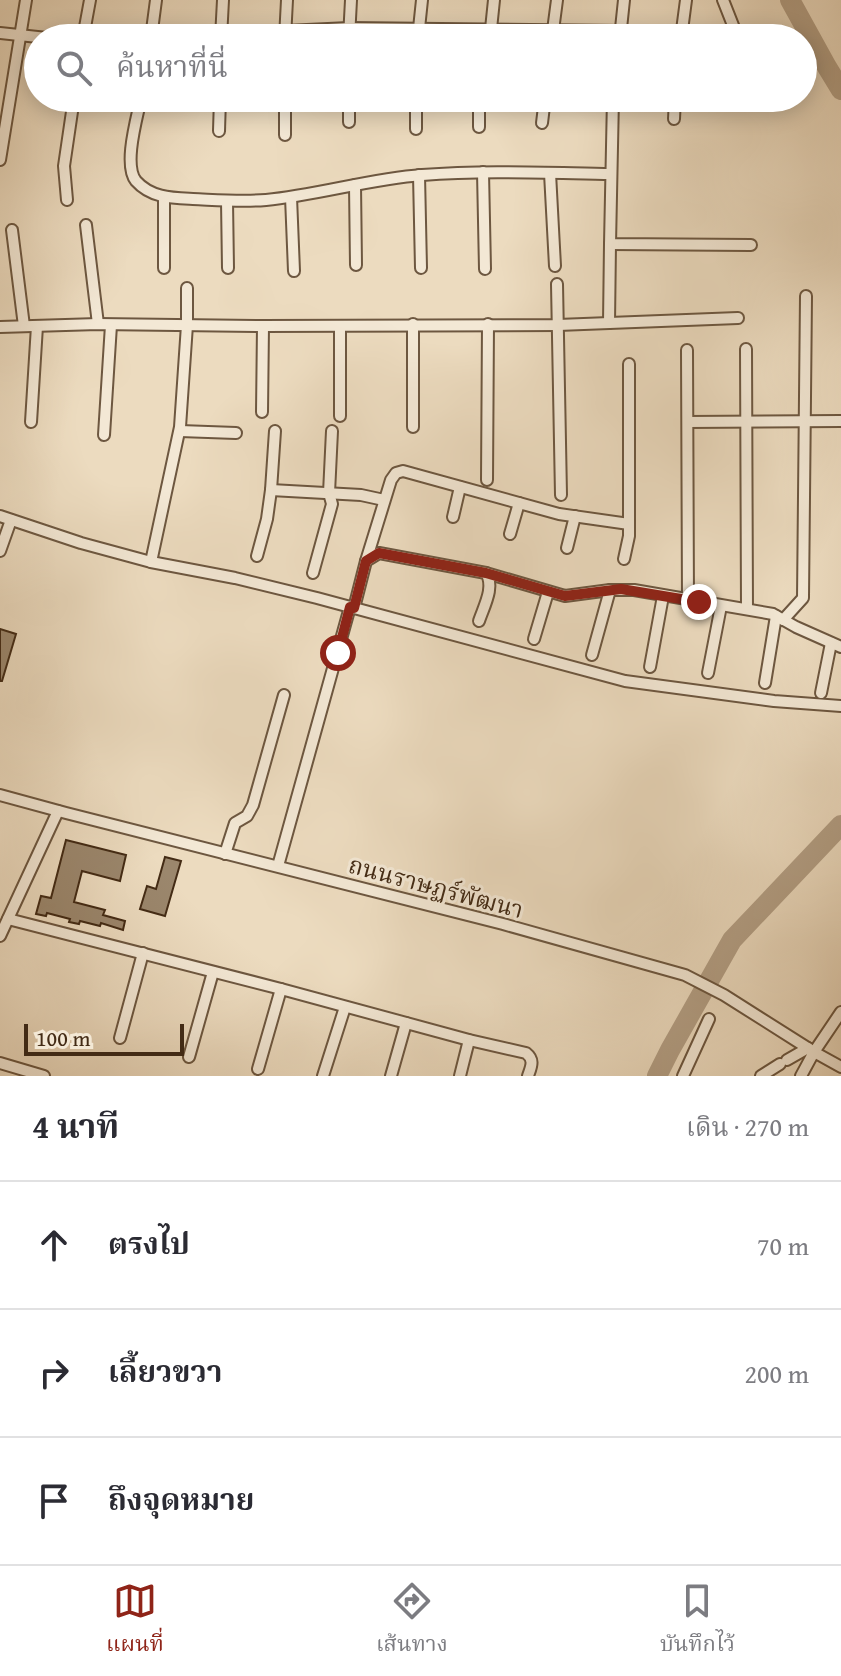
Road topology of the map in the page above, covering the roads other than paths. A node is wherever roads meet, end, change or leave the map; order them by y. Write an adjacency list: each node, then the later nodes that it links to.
1 (26, 0): 25 (street)
2 (90, 0): 13 (street)
3 (156, 0): 14 (street)
4 (223, 0): 15 (street)
5 (287, 0): 16 (street)
6 (351, 0): 17 (street)
7 (422, 0): 18 (street)
8 (494, 0): 19 (street)
9 (557, 0): 20 (street)
10 (624, 0): 21 (street)
11 (686, 0): 22 (street)
12 (723, 0): 23 (street)
13 (86, 24)
14 (153, 24)
15 (222, 24)
16 (286, 24)
17 (350, 24)
18 (419, 24)
19 (490, 24)
20 (554, 24)
21 (622, 24)
22 (683, 24)
23 (732, 24)
24 (0, 33): 25 (street)
25 (20, 36): 26 (street); 44 (street)
26 (24, 36)
27 (72, 112): 52 (street)
28 (139, 112): 50 (street)
29 (220, 112): 42 (street)
30 (285, 112): 43 (street)
31 (349, 112): 38 (street)
32 (416, 112): 41 (street)
33 (479, 112): 40 (street)
34 (543, 112): 39 (street)
35 (613, 112): 47 (street)
36 (674, 112): 37 (street)
37 (674, 119)
38 (349, 122)
39 (542, 123)
40 (479, 127)
41 (416, 129)
42 (219, 131)
43 (285, 135)
44 (0, 160)
45 (483, 172): 46 (street); 48 (street); 63 (street)
46 (550, 173): 47 (street); 59 (street)
47 (611, 174): 56 (street)
48 (419, 175): 49 (street); 62 (street)
49 (355, 185): 51 (street); 58 (street)
50 (164, 197): 53 (street); 60 (street)
51 (291, 197): 53 (street); 64 (street)
52 (67, 200)
53 (227, 201): 61 (street)
54 (86, 225): 70 (street)
55 (12, 230): 76 (street)
56 (610, 244): 57 (street); 69 (street)
57 (751, 245)
58 (356, 265)
59 (555, 266)
60 (164, 268)
61 (228, 268)
62 (421, 268)
63 (485, 269)
64 (294, 271)
65 (557, 284): 75 (street)
66 (187, 288): 74 (street)
67 (806, 296): 86 (street)
68 (738, 318): 69 (street)
69 (609, 323): 75 (street)
70 (98, 324): 73 (street); 77 (street)
71 (413, 324): 72 (street); 79 (street); 91 (street)
72 (488, 324): 75 (street); 97 (street)
73 (111, 325): 74 (street); 96 (street)
74 (187, 325): 78 (street); 92 (street)
75 (558, 325): 101 (street)
76 (24, 326): 77 (street); 80 (street)
77 (37, 326): 88 (street)
78 (263, 326): 79 (street); 84 (street)
79 (340, 326): 85 (street)
80 (0, 327)
81 (746, 349): 90 (street)
82 (687, 350): 89 (street)
83 (629, 364): 107 (street)
84 (262, 412)
85 (340, 416)
86 (805, 421): 87 (street); 90 (street); 124 (street)
87 (841, 421)
88 (31, 422)
89 (688, 422): 90 (street); 120 (street)
90 (746, 423): 123 (street)
91 (413, 427)
92 (180, 431): 95 (street); 114 (street)
93 (275, 431): 99 (street)
94 (332, 431): 100 (street)
95 (236, 433)
96 (104, 435)
97 (487, 480)
98 (460, 487): 102 (street); 103 (street); 105 (street)
99 (271, 490): 100 (street); 111 (street)
100 (329, 493): 102 (street); 115 (street)
101 (561, 495)
102 (384, 500): 113 (street)
103 (519, 503): 104 (street); 108 (street)
104 (575, 516): 107 (street); 109 (street)
105 (453, 517)
106 (5, 518): 110 (street); 114 (street)
107 (629, 524): 112 (street)
108 (510, 534)
109 (567, 548)
110 (0, 551)
111 (257, 556)
112 (624, 559)
113 (366, 561): 116 (street); 122 (street)
114 (151, 562): 122 (street)
115 (313, 573)
116 (486, 573): 118 (street); 125 (street)
117 (610, 590): 118 (street); 119 (street); 128 (street)
118 (548, 592): 126 (street)
119 (663, 596): 120 (street); 129 (street)
120 (688, 601): 121 (street)
121 (721, 606): 123 (street); 130 (street)
122 (352, 607): 134 (street); 138 (street)
123 (747, 609): 124 (street)
124 (780, 618): 127 (street); 131 (street)
125 (479, 621)
126 (534, 639)
127 (836, 645): 132 (street)
128 (592, 655)
129 (650, 667)
130 (708, 673)
131 (765, 683)
132 (821, 693)
133 (284, 695): 137 (street)
134 (841, 706)
135 (0, 795): 136 (street, ถนนราษฏร์พัฒนา)
136 (58, 811): 137 (street, ถนนราษฏร์พัฒนา); 139 (street)
137 (225, 854): 138 (street, ถนนราษฏร์พัฒนา)
138 (278, 866): 150 (street, ถนนราษฏร์พัฒนา)
139 (8, 919): 140 (street); 141 (street)
140 (0, 936)
141 (143, 953): 142 (street); 148 (street)
142 (213, 972): 143 (street); 151 (street)
143 (281, 989): 144 (street); 154 (street)
144 (345, 1007): 147 (street); 156 (street)
145 (841, 1012): 150 (street)
146 (709, 1019): 160 (street)
147 (406, 1023): 149 (street); 157 (street)
148 (120, 1038)
149 (469, 1040): 158 (street); 159 (street)
150 (811, 1050): 153 (street, ถนนราษฏร์พัฒนา); 161 (street); 162 (street)
151 (189, 1057)
152 (0, 1063): 155 (street)
153 (841, 1067)
154 (258, 1069)
155 (44, 1076)
156 (323, 1076)
157 (391, 1076)
158 (460, 1076)
159 (528, 1076)
160 (683, 1076)
161 (761, 1076)
162 (801, 1076)

